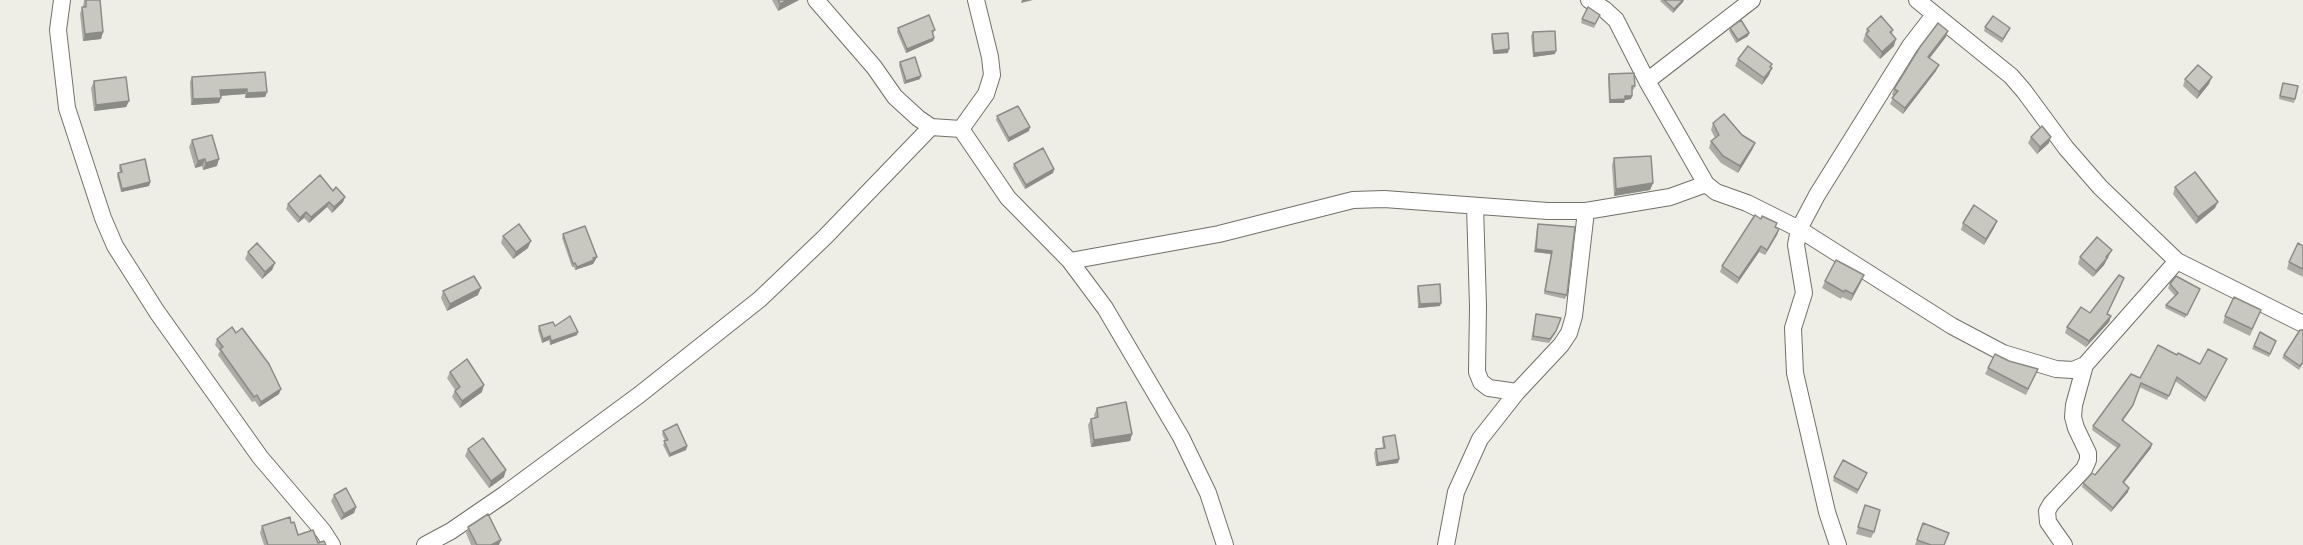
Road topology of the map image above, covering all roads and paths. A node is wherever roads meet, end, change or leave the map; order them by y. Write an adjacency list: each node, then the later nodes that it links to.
1 (62, 0): 20 (street)
2 (816, 0): 9 (street)
3 (976, 0): 10 (street)
4 (1589, 0): 8 (street)
5 (1752, 0): 8 (street)
6 (1917, 0): 7 (street)
7 (1934, 15): 14 (street); 16 (street)
8 (1647, 81): 11 (street)
9 (931, 127): 10 (street); 21 (street)
10 (961, 129): 15 (street)
11 (1706, 184): 13 (street); 14 (street)
12 (1475, 206): 13 (street); 15 (street); 19 (street)
13 (1586, 211): 19 (street)
14 (1799, 229): 18 (street); 24 (street)
15 (1070, 261): 22 (street)
16 (2177, 261): 17 (street); 18 (street)
17 (2303, 324)
18 (2085, 365): 25 (street)
19 (1517, 392): 23 (street)
20 (332, 545)
21 (425, 545)
22 (1225, 545)
23 (1446, 545)
24 (1838, 545)
25 (2064, 545)

